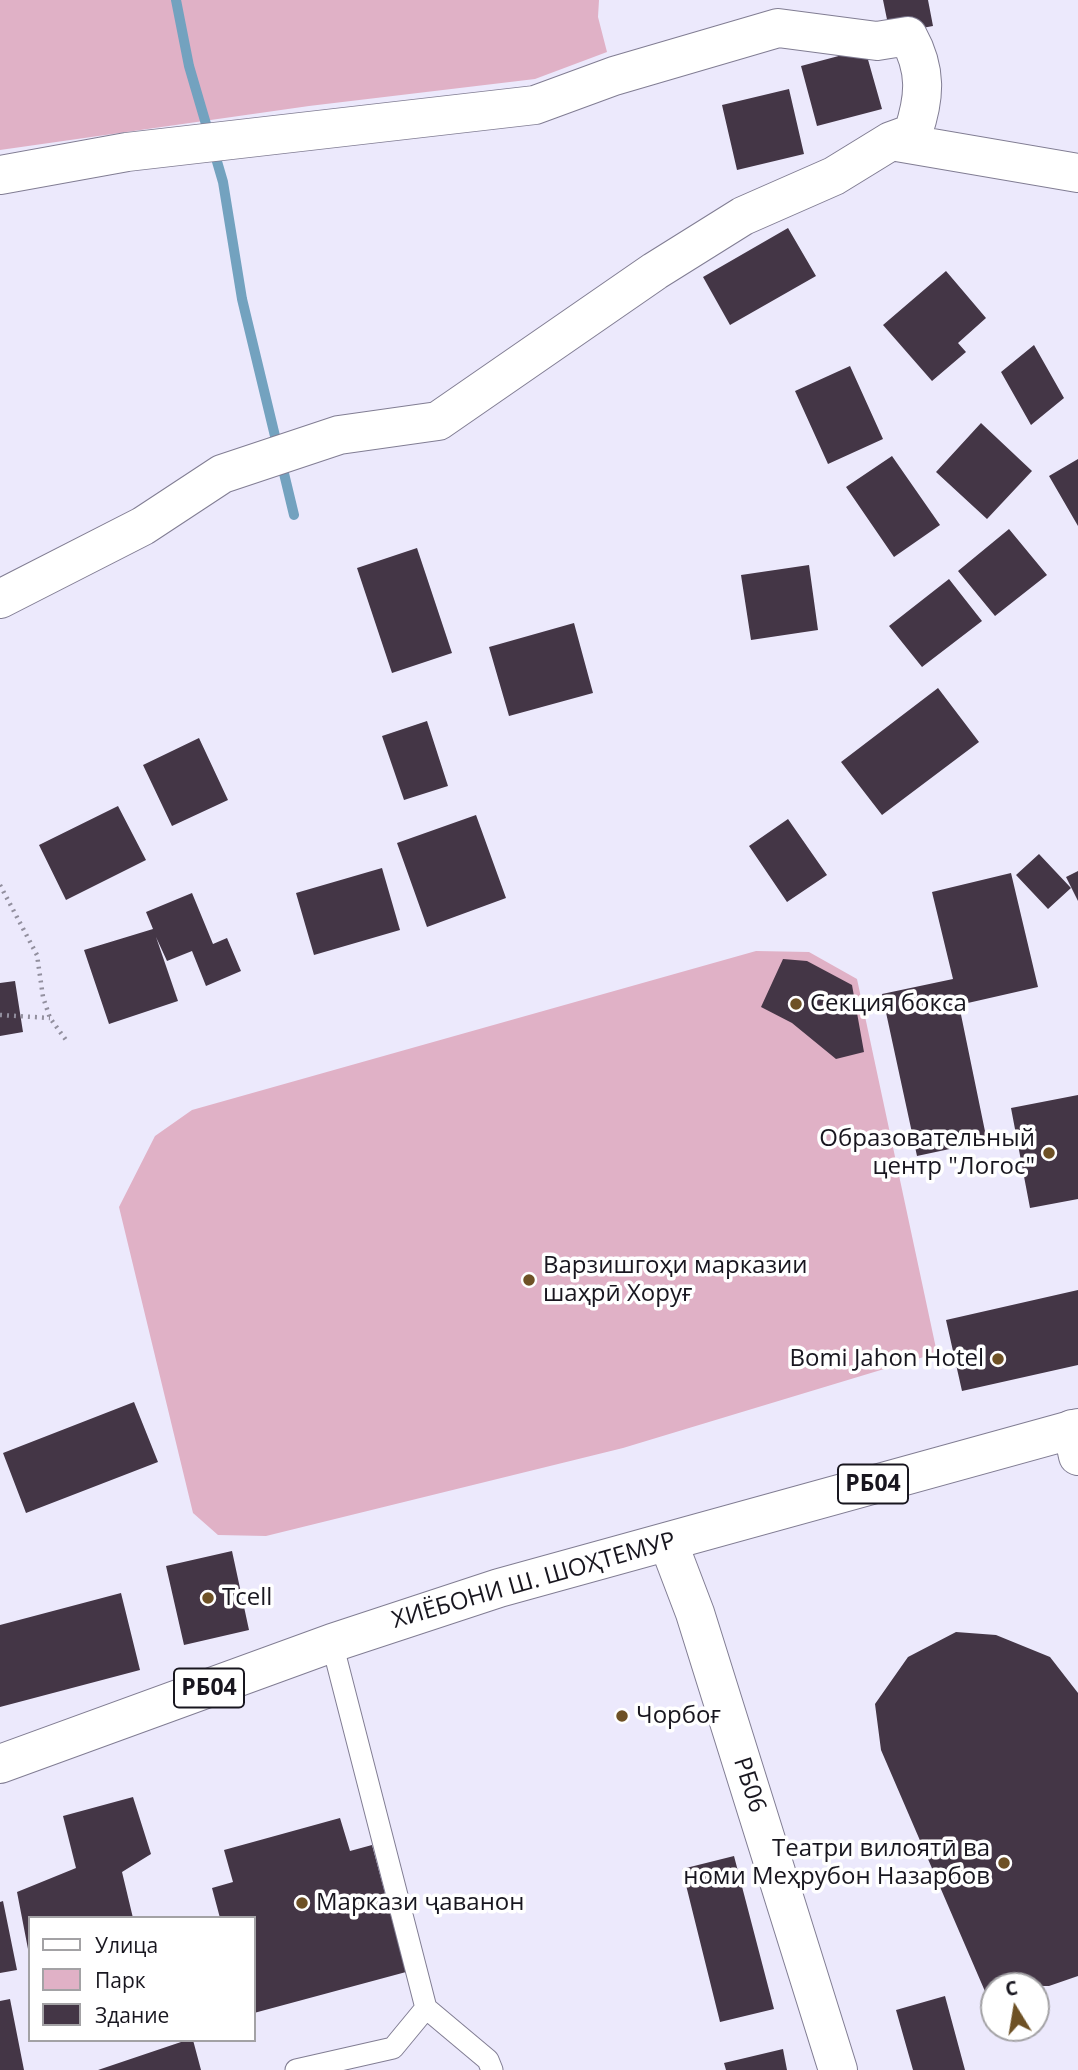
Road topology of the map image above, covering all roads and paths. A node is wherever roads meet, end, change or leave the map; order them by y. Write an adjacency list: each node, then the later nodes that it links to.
1 (891, 141): 2 (street); 3 (street); 4 (street)
2 (1078, 173)
3 (0, 175)
4 (0, 599)
5 (0, 885): 7 (path)
6 (0, 1015): 7 (path)
7 (50, 1018): 8 (path)
8 (66, 1040)
9 (1076, 1438): 10 (street, ХИЁБОНИ Ш. ШОҲТЕМУР / РБ04)
10 (668, 1542): 11 (street, ХИЁБОНИ Ш. ШОҲТЕМУР / РБ04); 16 (street, РБ06 / РБ06)
11 (332, 1643): 12 (street, ХИЁБОНИ Ш. ШОҲТЕМУР / РБ04); 13 (lane)
12 (0, 1764)
13 (426, 2008): 14 (lane); 15 (lane)
14 (296, 2070)
15 (492, 2070)
16 (838, 2070)

